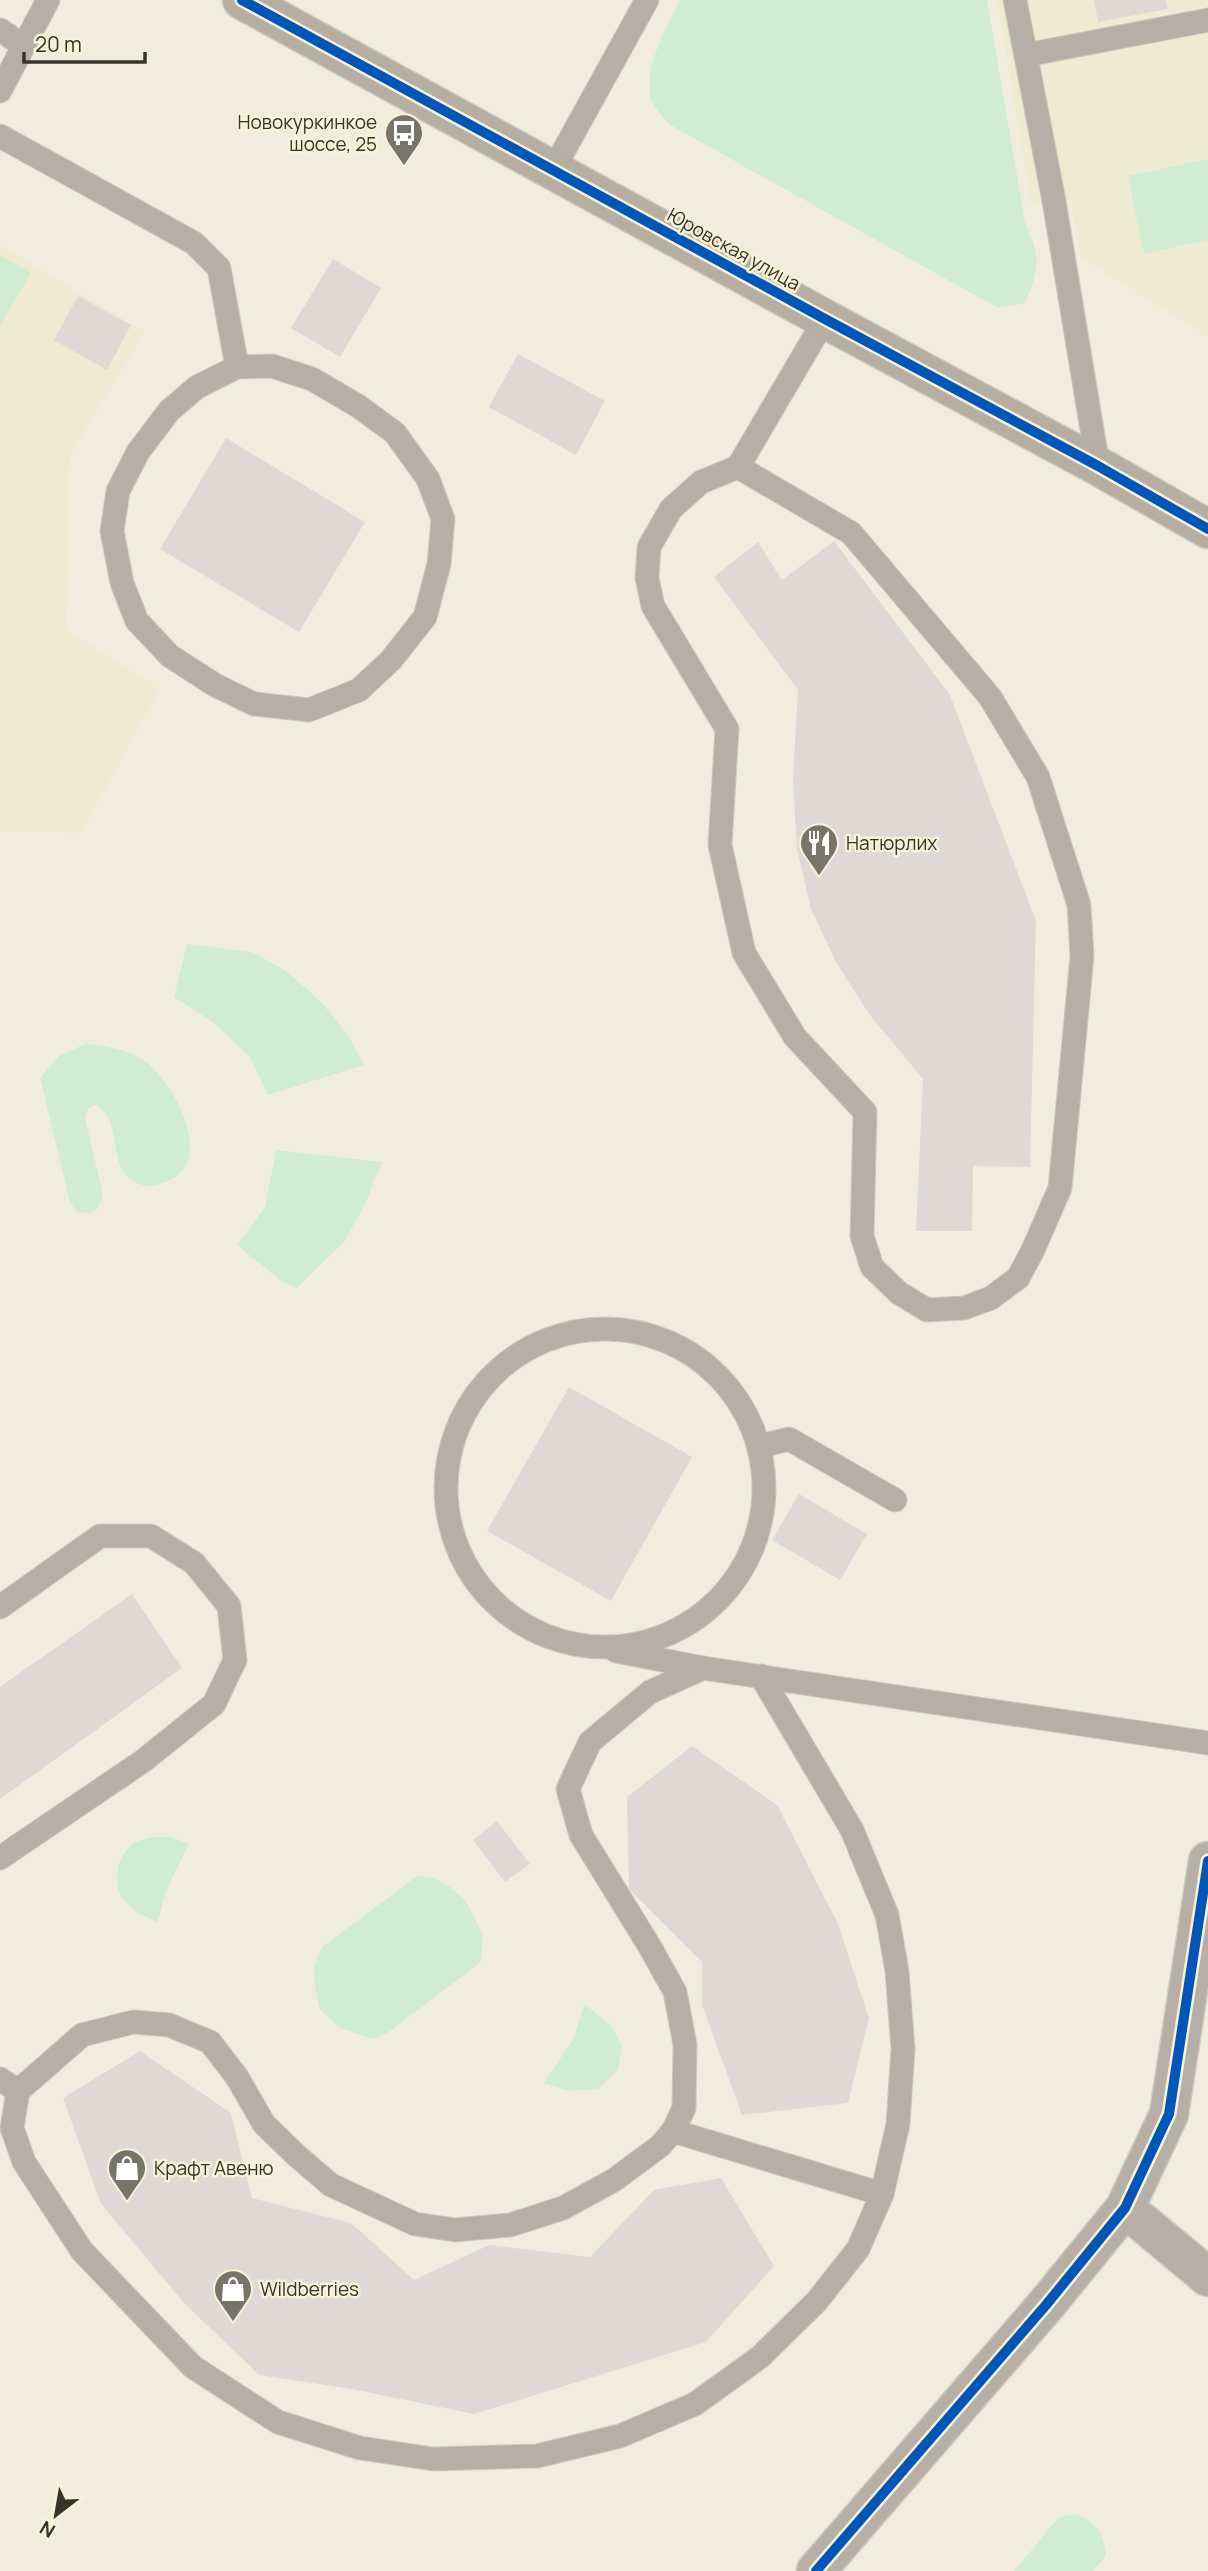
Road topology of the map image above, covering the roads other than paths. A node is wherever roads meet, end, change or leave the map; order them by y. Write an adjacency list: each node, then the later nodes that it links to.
1 (48, 0): 7 (lane)
2 (242, 0): 11 (street, Юровская улица)
3 (647, 0): 11 (lane)
4 (1015, 0): 8 (lane)
5 (1208, 20): 8 (lane)
6 (0, 30): 7 (lane)
7 (24, 46): 9 (lane)
8 (1026, 55): 14 (lane)
9 (0, 91)
10 (0, 136): 13 (lane)
11 (553, 170): 12 (street, Юровская улица)
12 (825, 319): 14 (street, Юровская улица); 15 (lane)
13 (237, 367): 13 (lane)
14 (1098, 466): 16 (street, Юровская улица)
15 (738, 467): 15 (lane)
16 (1208, 529)
17 (760, 1446): 18 (lane); 20 (lane); 20 (lane)
18 (894, 1500)
19 (0, 1606): 24 (lane)
20 (602, 1648): 21 (lane)
21 (703, 1668): 22 (lane); 27 (lane)
22 (761, 1676): 23 (lane); 28 (lane)
23 (1208, 1743)
24 (0, 1858)
25 (1208, 1861): 29 (street)
26 (9, 2085): 27 (lane); 28 (lane)
27 (673, 2131): 28 (lane)
28 (882, 2194)
29 (1125, 2208): 30 (street); 31 (street)
30 (1208, 2277)
31 (816, 2571)

